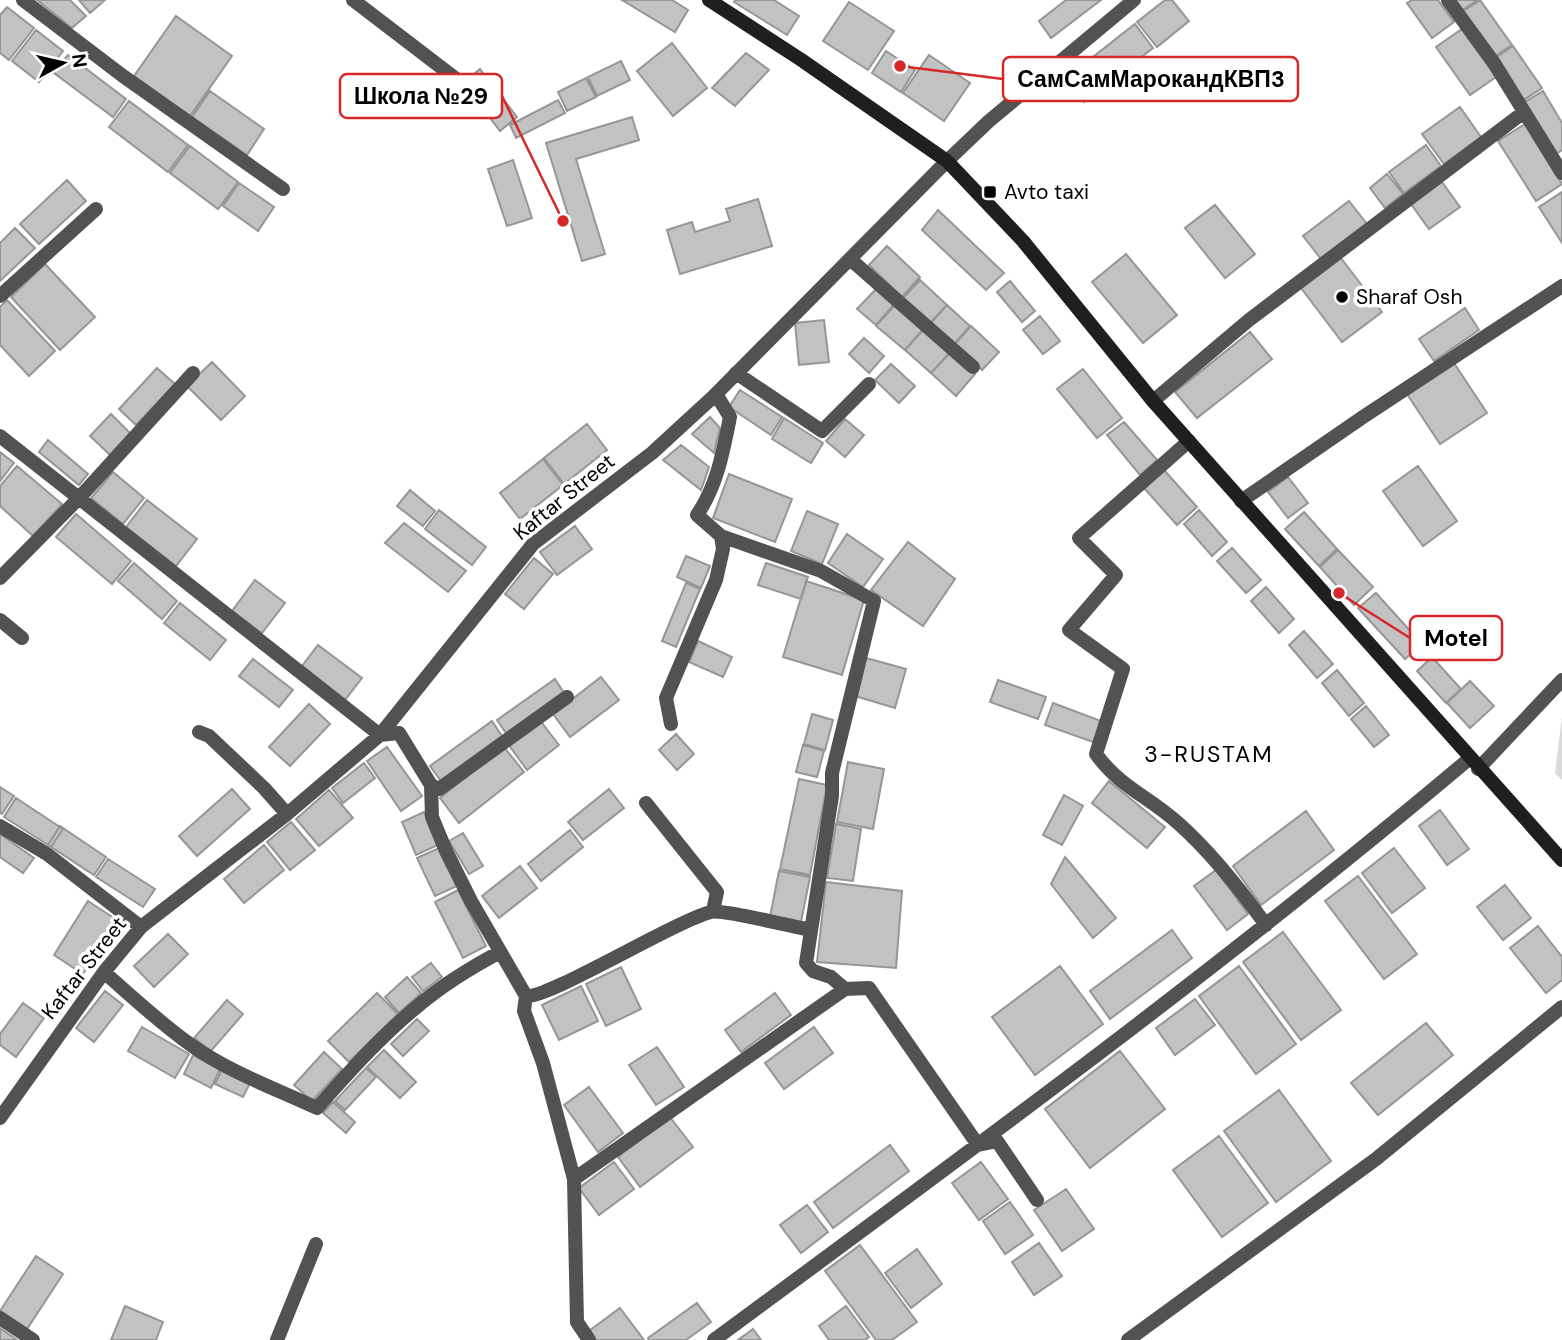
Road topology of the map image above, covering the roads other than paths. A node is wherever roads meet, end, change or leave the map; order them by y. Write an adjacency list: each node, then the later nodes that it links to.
1 (23, 0): 10 (street)
2 (353, 0): 6 (street)
3 (709, 0): 8 (main road)
4 (1134, 0): 8 (street, Kaftar Street)
5 (1448, 0): 7 (street)
6 (455, 78)
7 (1524, 112): 9 (street); 20 (street)
8 (947, 160): 12 (street, Kaftar Street); 20 (main road)
9 (1562, 173)
10 (283, 189)
11 (96, 209): 14 (street)
12 (850, 259): 15 (street); 17 (street, Kaftar Street)
13 (1562, 285): 24 (street)
14 (0, 296)
15 (973, 367)
16 (193, 373): 23 (street)
17 (736, 373): 18 (street); 19 (street, Kaftar Street)
18 (869, 384)
19 (716, 394): 25 (street); 33 (street, Kaftar Street)
20 (1153, 401): 22 (main road)
21 (0, 436): 23 (street)
22 (1189, 441): 24 (main road); 41 (street)
23 (80, 497): 26 (street); 33 (street)
24 (1241, 501): 34 (main road)
25 (721, 536): 31 (street); 43 (street)
26 (0, 578)
27 (0, 620): 28 (street)
28 (22, 638)
29 (1562, 680): 34 (street)
30 (566, 697): 35 (street)
31 (671, 724)
32 (199, 732): 37 (street)
33 (380, 735): 35 (street); 37 (street, Kaftar Street)
34 (1474, 764): 39 (main road); 41 (street)
35 (431, 785): 44 (street)
36 (646, 803): 40 (street)
37 (286, 814): 42 (street, Kaftar Street)
38 (0, 826): 42 (street)
39 (1562, 860)
40 (713, 911): 43 (street); 47 (street)
41 (1266, 925): 50 (street)
42 (141, 927): 45 (street, Kaftar Street)
43 (811, 930): 46 (street)
44 (500, 952): 45 (street); 47 (street)
45 (104, 972): 49 (street, Kaftar Street)
46 (845, 989): 50 (street); 51 (street)
47 (526, 996): 51 (street)
48 (1562, 1007): 59 (street)
49 (0, 1118)
50 (978, 1145): 52 (street); 58 (street)
51 (574, 1179): 57 (street)
52 (1037, 1200)
53 (316, 1244): 56 (street)
54 (0, 1318): 55 (street)
55 (33, 1340)
56 (277, 1340)
57 (589, 1340)
58 (714, 1340)
59 (1128, 1340)

